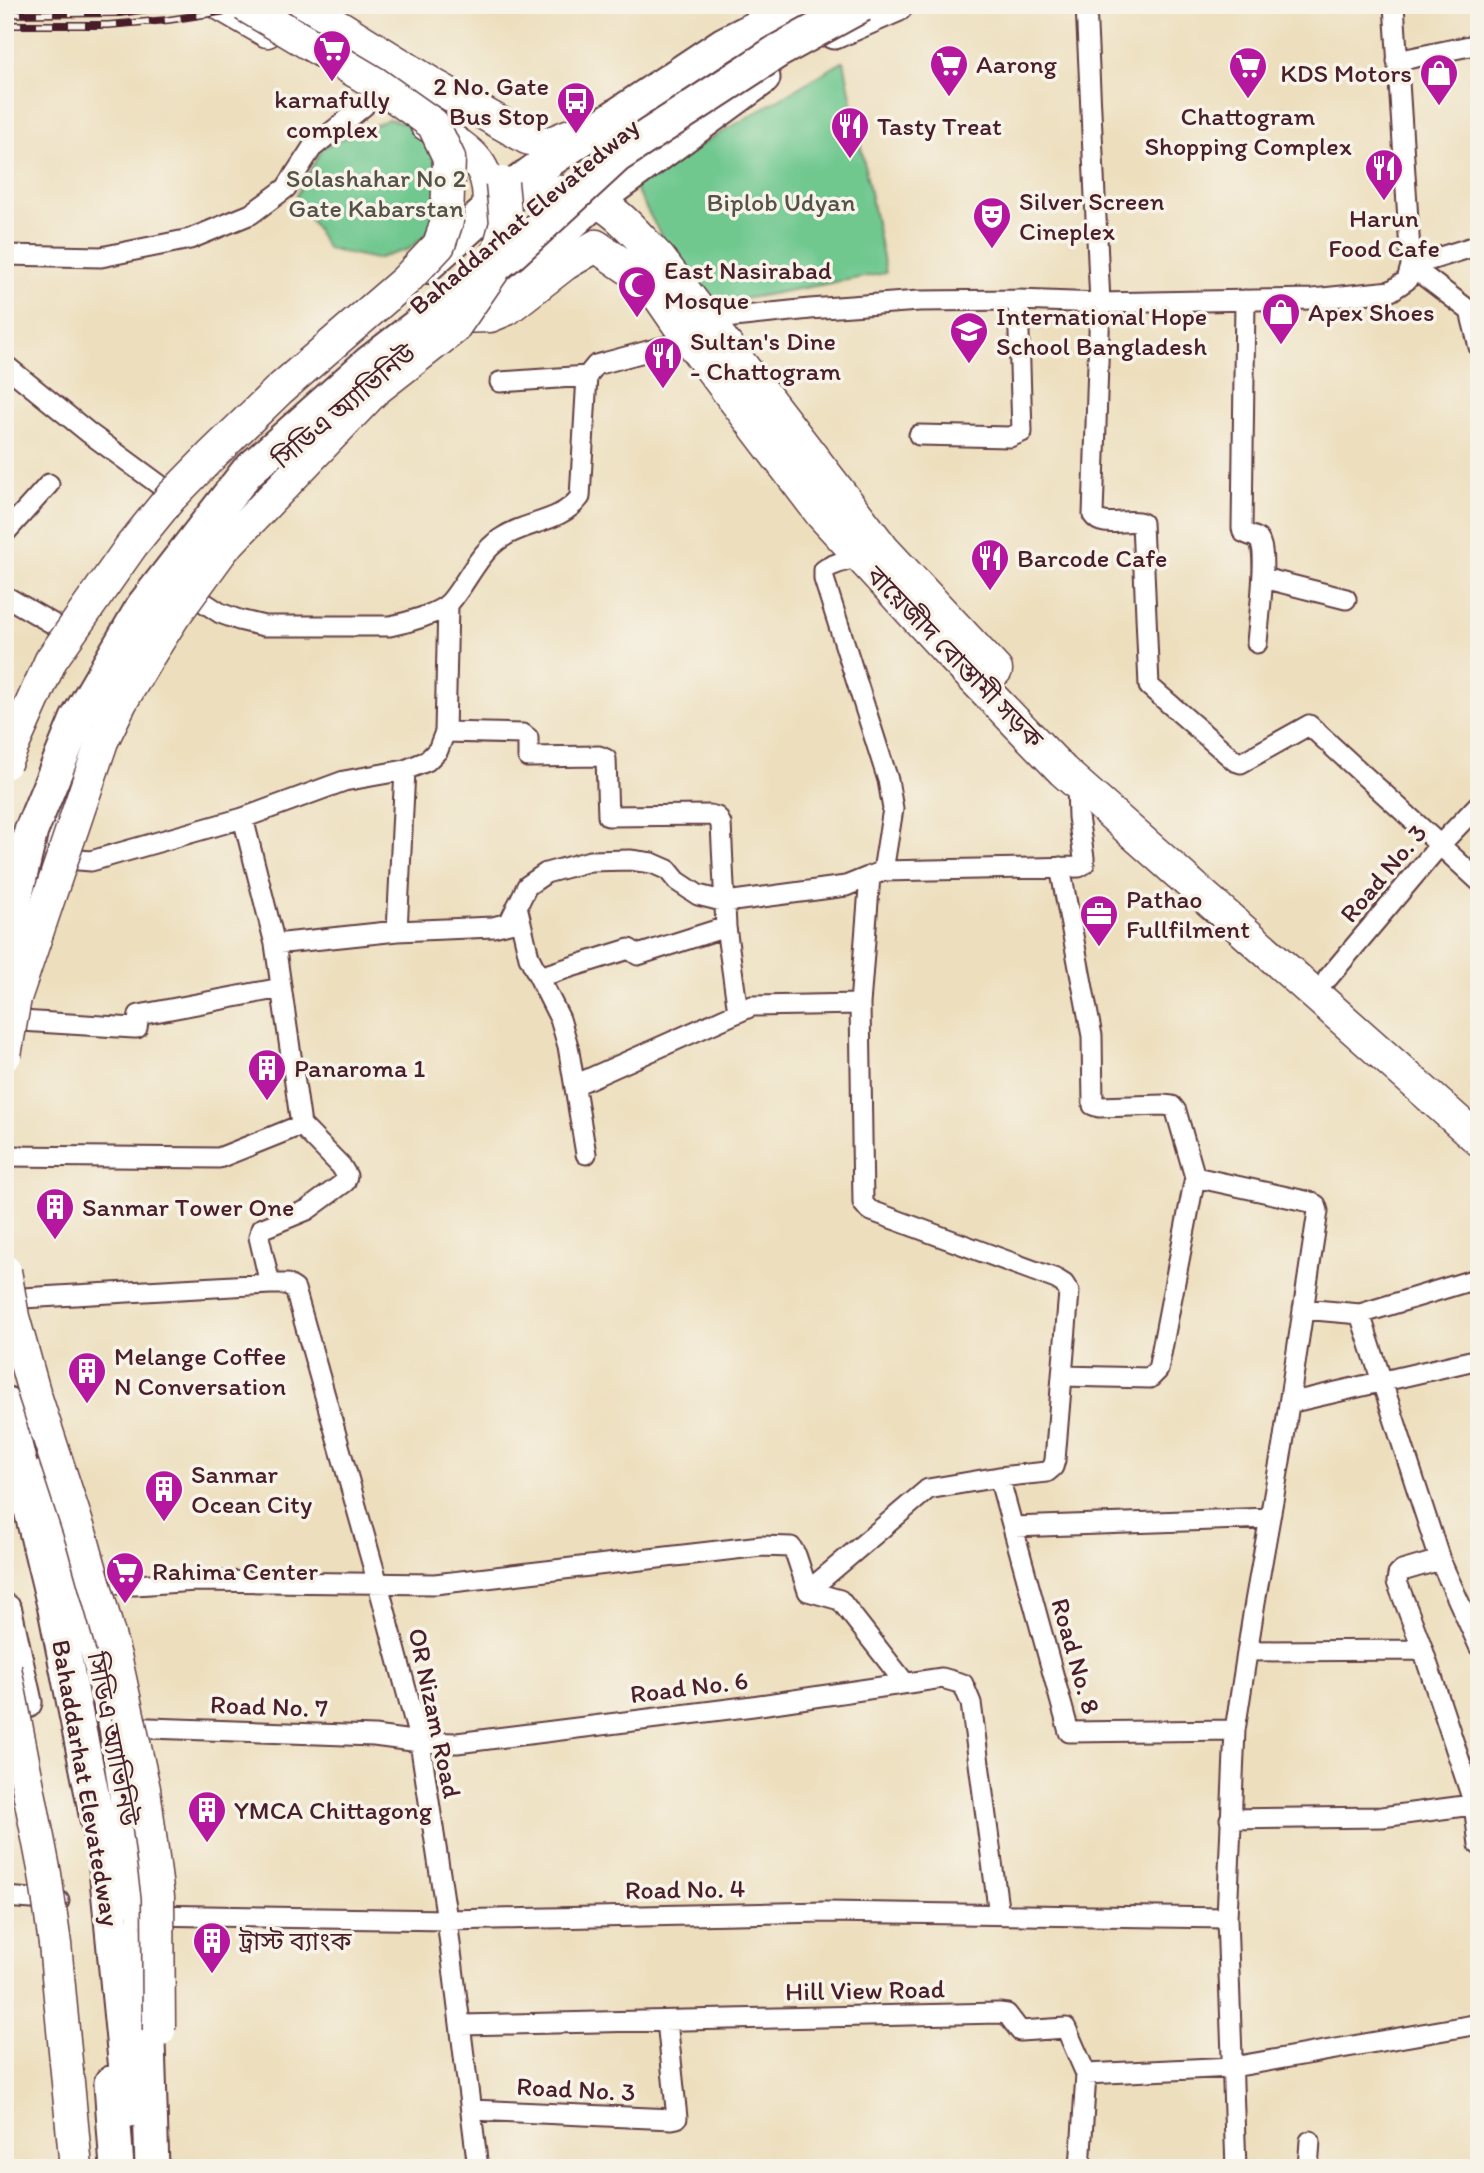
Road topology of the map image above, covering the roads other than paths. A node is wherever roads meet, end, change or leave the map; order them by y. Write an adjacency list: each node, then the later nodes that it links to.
1 (222, 5): 13 (main road)
2 (244, 5): 44 (main road, bridge)
3 (290, 5): 69 (main road, bridge)
4 (305, 5): 14 (main road)
5 (801, 5): 14 (highway, সিডিএ অ্যাভিনিউ)
6 (833, 5): 51 (highway, Bahaddarhat Elevatedway, bridge)
7 (862, 5): 60 (highway, Bahaddarhat Elevatedway, bridge)
8 (896, 5): 15 (highway, সিডিএ অ্যাভিনিউ)
9 (1086, 5): 24 (street)
10 (1394, 5): 12 (street)
11 (1479, 44): 12 (street)
12 (1397, 61): 21 (street)
13 (374, 92): 17 (main road); 20 (street)
14 (633, 104): 17 (highway, সিডিএ অ্যাভিনিউ)
15 (626, 178): 16 (highway, সিডিএ অ্যাভিনিউ); 18 (main road)
16 (595, 201): 17 (main road, বায়েজীদ বোস্তামী সড়ক); 18 (main road, বায়েজীদ বোস্তামী সড়ক); 25 (highway, সিডিএ অ্যাভিনিউ)
17 (498, 202): 33 (highway, সিডিএ অ্যাভিনিউ)
18 (627, 225): 26 (main road, বায়েজীদ বোস্তামী সড়ক)
19 (1479, 245): 21 (street)
20 (5, 255)
21 (1411, 266): 23 (street); 27 (street)
22 (1018, 300): 24 (street); 26 (street); 31 (street)
23 (1245, 300): 24 (street); 36 (street)
24 (1100, 303): 50 (street)
25 (453, 317): 26 (main road, বায়েজীদ বোস্তামী সড়ক); 37 (highway, সিডিএ অ্যাভিনিউ)
26 (703, 331): 29 (street); 35 (main road, বায়েজীদ বোস্তামী সড়ক); 63 (main road, বায়েজীদ বোস্তামী সড়ক)
27 (1479, 347)
28 (5, 365): 33 (street)
29 (587, 376): 30 (street); 40 (street)
30 (500, 382)
31 (919, 435)
32 (49, 484): 34 (street)
33 (176, 497): 41 (highway, সিডিএ অ্যাভিনিউ)
34 (5, 533)
35 (859, 556): 47 (main road, বায়েজীদ বোস্তামী সড়ক); 54 (street)
36 (1263, 578): 39 (street); 42 (street)
37 (178, 586): 40 (street); 52 (highway, সিডিএ অ্যাভিনিউ)
38 (5, 596): 41 (street)
39 (1346, 599)
40 (448, 604): 43 (street)
41 (74, 636): 46 (highway, সিডিএ অ্যাভিনিউ)
42 (1257, 643)
43 (445, 732): 45 (street); 56 (street)
44 (5, 763)
45 (405, 771): 49 (street); 59 (street)
46 (5, 780)
47 (1077, 785): 53 (street); 73 (main road, বায়েজীদ বোস্তামী সড়ক)
48 (1479, 804): 50 (street, Road No. 3)
49 (243, 818): 52 (street); 61 (street)
50 (1439, 846): 55 (street); 63 (street, Road No. 3)
51 (5, 853)
52 (39, 857): 64 (highway, সিডিএ অ্যাভিনিউ)
53 (1060, 867): 54 (street); 76 (street)
54 (877, 873): 56 (street); 66 (street)
55 (1479, 881)
56 (726, 902): 57 (street); 58 (street)
57 (517, 906): 59 (street); 62 (street)
58 (726, 927): 62 (street); 67 (street)
59 (397, 932): 61 (street)
60 (5, 940)
61 (275, 944): 65 (street)
62 (539, 977): 70 (street)
63 (1328, 978): 71 (main road, বায়েজীদ বোস্তামী সড়ক)
64 (5, 984)
65 (281, 988): 68 (street); 72 (street)
66 (860, 1004): 67 (street); 85 (street)
67 (738, 1012): 70 (street)
68 (5, 1020)
69 (5, 1055)
70 (575, 1085): 74 (street)
71 (1479, 1111)
72 (301, 1125): 75 (street); 79 (street, OR Nizam Road)
73 (1479, 1140)
74 (586, 1154)
75 (5, 1156)
76 (1195, 1177): 81 (street); 85 (street)
77 (5, 1271): 121 (main road, bridge)
78 (1479, 1278): 82 (street)
79 (279, 1284): 80 (street); 95 (street, OR Nizam Road)
80 (5, 1299)
81 (1303, 1309): 82 (street); 88 (street)
82 (1360, 1314): 86 (street)
83 (5, 1322): 94 (highway, সিডিএ অ্যাভিনিউ)
84 (1479, 1359): 86 (street)
85 (1062, 1376): 89 (street)
86 (1382, 1383): 88 (street); 93 (street)
87 (5, 1403): 126 (highway, Bahaddarhat Elevatedway)
88 (1289, 1403): 91 (street)
89 (999, 1476): 92 (street, Road No. 8); 96 (street)
90 (5, 1501): 125 (highway, Bahaddarhat Elevatedway)
91 (1270, 1518): 92 (street); 100 (street)
92 (1013, 1527): 104 (street, Road No. 8)
93 (1440, 1560): 98 (street); 99 (street)
94 (80, 1581): 95 (street); 103 (highway, সিডিএ অ্যাভিনিউ)
95 (378, 1584): 96 (street); 105 (street, OR Nizam Road)
96 (808, 1591): 102 (street)
97 (5, 1611): 110 (highway)
98 (1479, 1646)
99 (1423, 1650): 100 (street); 106 (street)
100 (1248, 1651): 104 (street)
101 (5, 1668): 123 (main road, bridge)
102 (905, 1683): 105 (street, Road No. 6); 111 (street, Road No. 6)
103 (116, 1727): 105 (street, Road No. 7); 112 (highway, সিডিএ অ্যাভিনিউ)
104 (1236, 1730): 107 (street)
105 (420, 1742): 114 (street, OR Nizam Road)
106 (1477, 1804): 107 (street); 108 (street)
107 (1230, 1819): 113 (street)
108 (1479, 1845)
109 (5, 1897): 110 (street)
110 (64, 1902): 124 (highway)
111 (999, 1914): 113 (street, Road No. 4); 114 (street, Road No. 4)
112 (144, 1915): 114 (street, Road No. 4); 121 (highway, সিডিএ অ্যাভিনিউ)
113 (1227, 1918): 118 (street)
114 (447, 1920): 117 (street, OR Nizam Road)
115 (667, 2021): 117 (street, Hill View Road); 119 (street, Hill View Road); 120 (street, Road No. 3)
116 (1479, 2024): 118 (street)
117 (461, 2025): 120 (street, OR Nizam Road)
118 (1233, 2067): 119 (street); 130 (street)
119 (1087, 2074): 129 (street)
120 (472, 2110): 128 (street, OR Nizam Road)
121 (151, 2125): 127 (highway, সিডিএ অ্যাভিনিউ)
122 (1310, 2141): 131 (street)
123 (76, 2168)
124 (91, 2168)
125 (117, 2168)
126 (133, 2168)
127 (152, 2168)
128 (478, 2168)
129 (1080, 2168)
130 (1236, 2168)
131 (1308, 2168)

